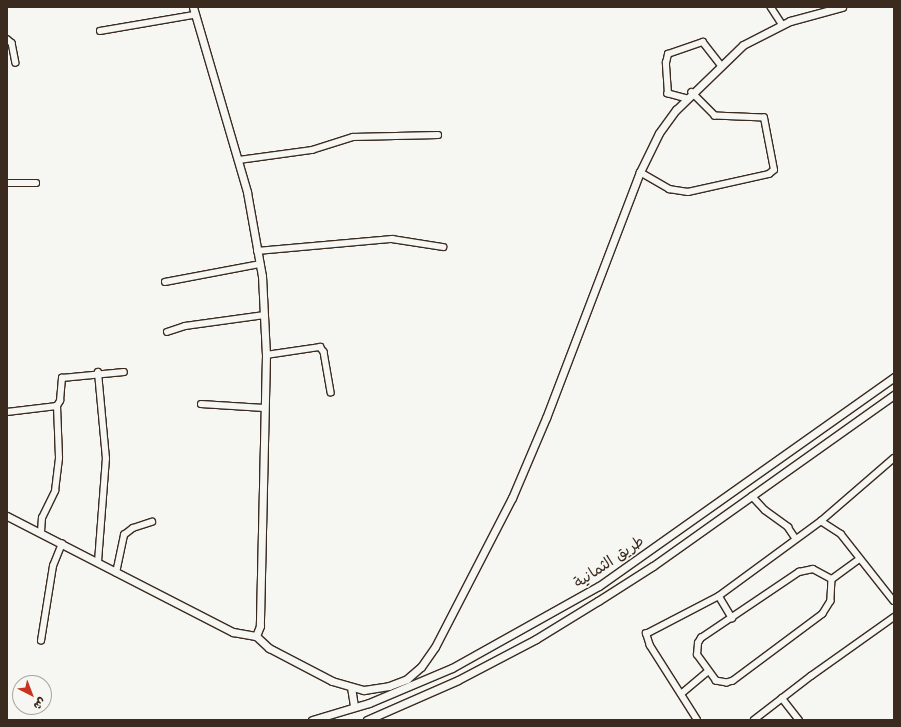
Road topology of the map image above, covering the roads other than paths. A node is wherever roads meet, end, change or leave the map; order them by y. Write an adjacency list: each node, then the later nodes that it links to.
1 (193, 7): 4 (street)
2 (771, 7): 5 (street)
3 (842, 7): 5 (street)
4 (194, 15): 6 (street); 13 (street)
5 (782, 24): 9 (street)
6 (100, 31)
7 (7, 39): 8 (street)
8 (16, 63)
9 (721, 65): 10 (street); 11 (street)
10 (692, 93): 11 (street); 14 (street)
11 (687, 99): 14 (street)
12 (438, 135): 13 (street)
13 (239, 160): 18 (street)
14 (640, 172): 52 (street)
15 (7, 183): 16 (street)
16 (36, 183)
17 (443, 247): 18 (street)
18 (257, 251): 19 (street)
19 (260, 264): 20 (street); 21 (street)
20 (165, 282)
21 (264, 315): 22 (street); 23 (street)
22 (167, 332)
23 (266, 356): 27 (street); 31 (street)
24 (98, 372): 25 (street); 30 (street); 42 (street)
25 (124, 372)
26 (894, 377): 55 (street, طريق الثمانية)
27 (331, 392)
28 (894, 395): 34 (street)
29 (201, 404): 31 (street)
30 (57, 406): 32 (street); 38 (street)
31 (264, 408): 49 (street)
32 (7, 412)
33 (894, 458): 36 (street)
34 (752, 496): 39 (street); 57 (street)
35 (7, 516): 38 (street)
36 (821, 521): 39 (street); 41 (street)
37 (152, 522): 43 (street)
38 (41, 532): 40 (street)
39 (796, 539): 45 (street)
40 (62, 544): 42 (street); 50 (street)
41 (860, 559): 44 (street); 46 (street)
42 (98, 562): 43 (street)
43 (116, 573): 49 (street)
44 (832, 579): 48 (street); 51 (street)
45 (719, 596): 48 (street); 53 (street)
46 (894, 600)
47 (894, 617): 54 (street)
48 (732, 618): 51 (street)
49 (256, 636): 52 (street)
50 (41, 641)
51 (708, 670): 53 (street)
52 (351, 687): 55 (street)
53 (681, 694): 58 (street)
54 (782, 698): 59 (street); 60 (street)
55 (354, 707): 56 (street, طريق الثمانية)
56 (315, 720)
57 (367, 720)
58 (697, 720)
59 (754, 720)
60 (799, 720)

